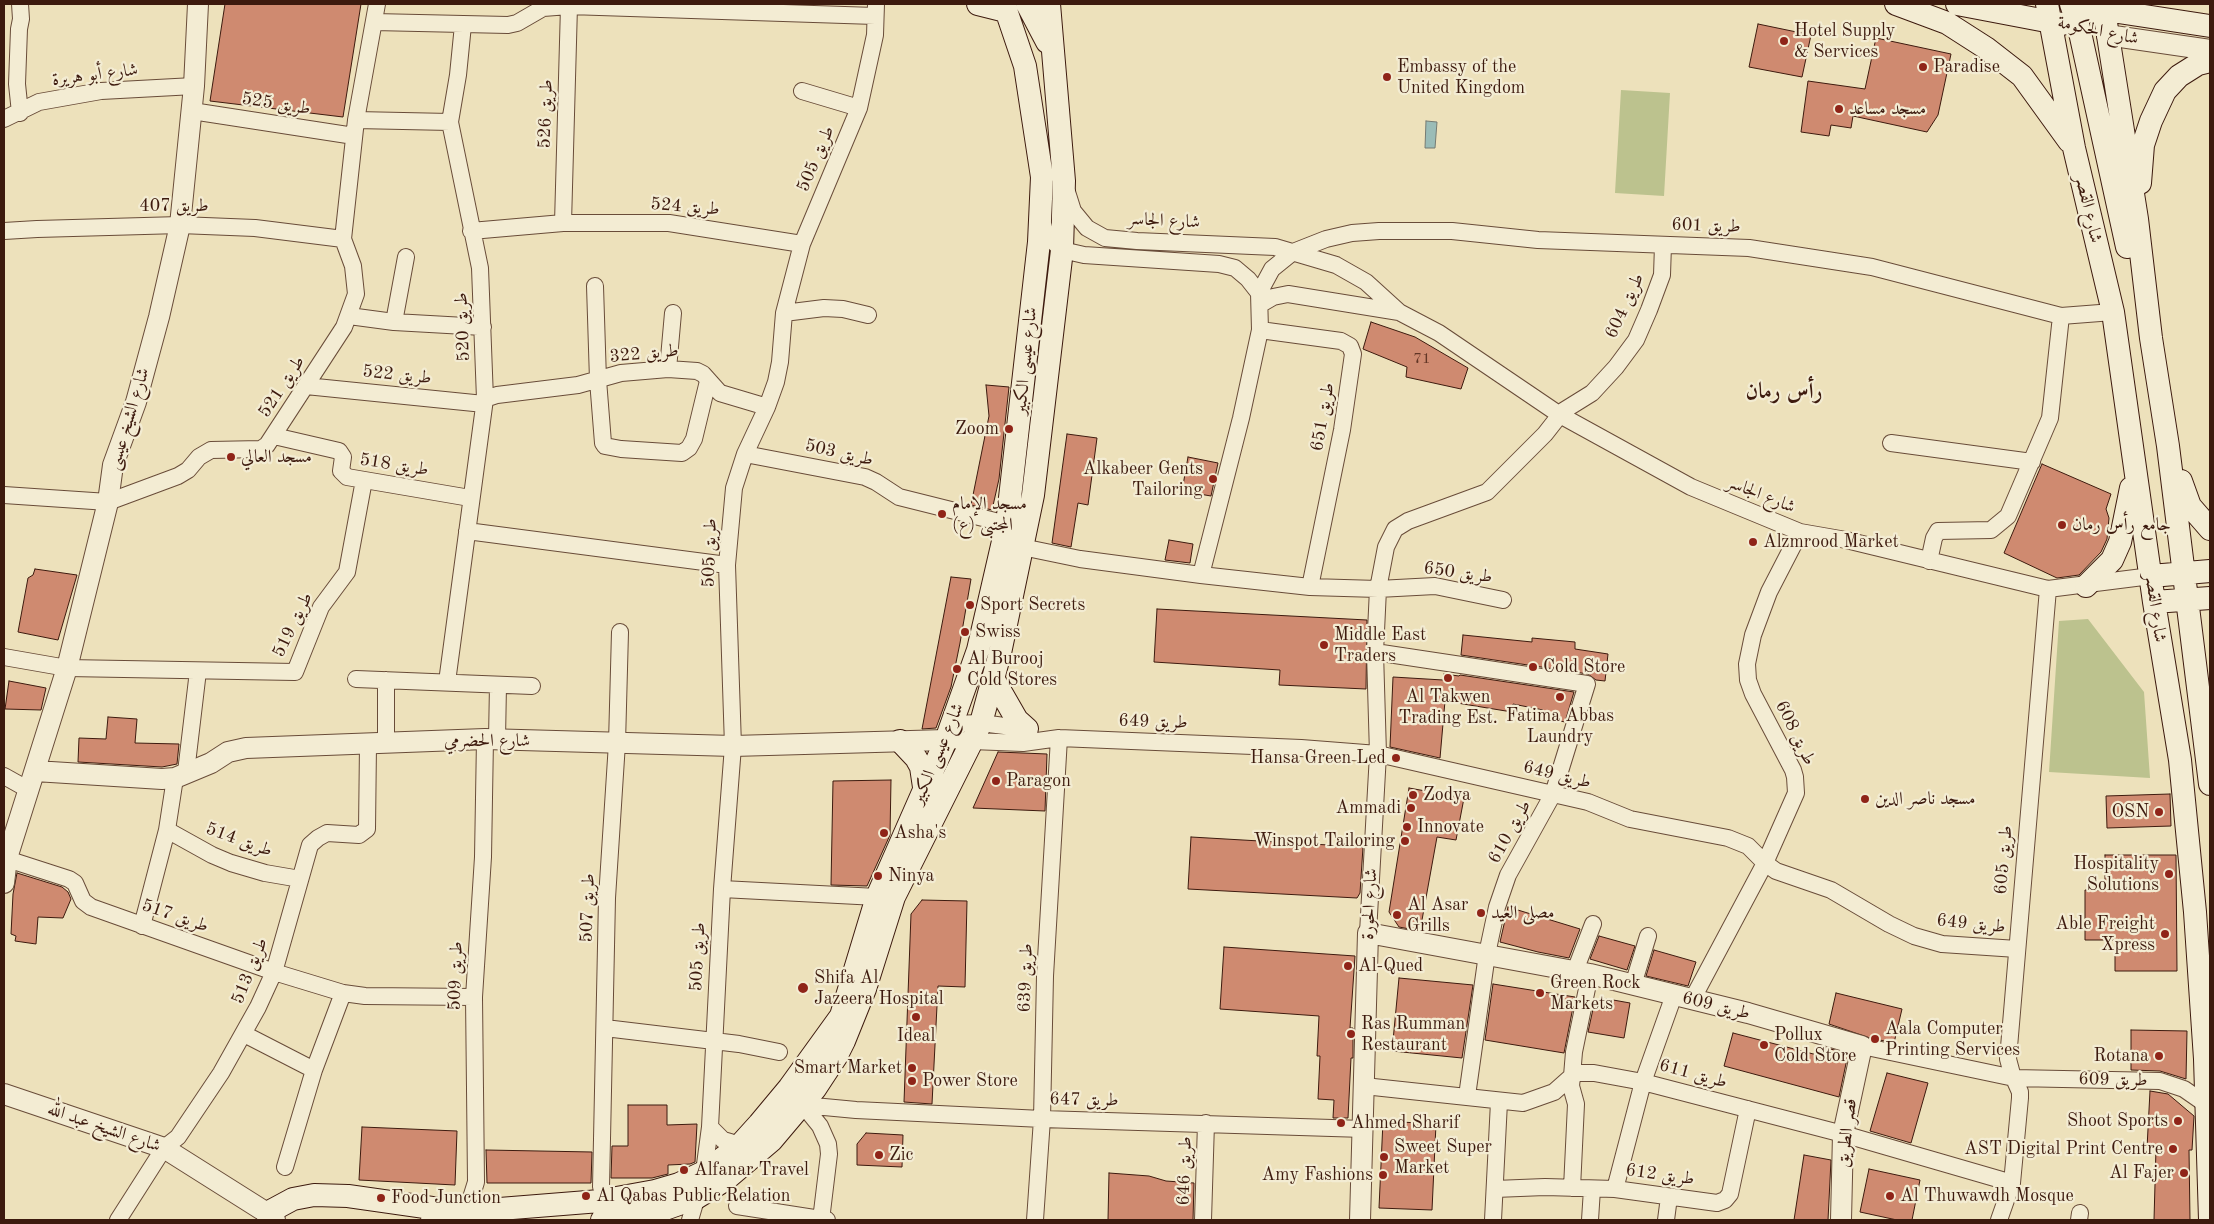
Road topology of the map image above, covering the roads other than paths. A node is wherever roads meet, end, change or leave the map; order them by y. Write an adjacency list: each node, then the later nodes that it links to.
1 (20, 4): 27 (street)
2 (198, 4): 23 (street, شارع الشيخ عيسى)
3 (377, 4): 16 (street)
4 (978, 4): 10 (main road)
5 (1027, 4): 20 (main road)
6 (1049, 4): 20 (main road, شارع عيسى الكبير)
7 (1896, 4): 31 (main road)
8 (1956, 4): 15 (main road, شارع الحكومة)
9 (569, 6): 11 (street); 12 (street); 35 (street, طريق 526)
10 (1002, 6): 33 (main road, شارع عيسى الكبير)
11 (535, 8): 17 (street)
12 (697, 8): 13 (street)
13 (875, 10): 25 (street, طريق 505)
14 (2086, 10): 15 (main road, شارع الحكومة); 18 (main road, شارع الحكومة); 19 (main road, شارع القصر); 57 (main road)
15 (2048, 12): 31 (main road, شارع القصر)
16 (374, 22): 17 (street); 30 (street)
17 (463, 25): 29 (street)
18 (2210, 26)
19 (2107, 35): 21 (street, شارع الحكومة); 34 (main road, شارع القصر)
20 (1051, 49): 32 (main road, شارع عيسى الكبير)
21 (2210, 50)
22 (2210, 61): 34 (main road)
23 (194, 86): 26 (street, شارع الشيخ عيسى); 27 (street, شارع أبو هريرة)
24 (802, 90): 25 (street)
25 (859, 108): 40 (street, طريق 505)
26 (192, 111): 30 (street, طريق 525); 36 (street, شارع الشيخ عيسى)
27 (20, 113): 28 (street, شارع أبو هريرة)
28 (4, 120)
29 (450, 122): 30 (street, طريق 525); 38 (street, طريق 520)
30 (355, 128): 39 (street)
31 (2074, 148): 48 (main road, شارع القصر)
32 (1064, 181): 42 (main road, شارع عيسى الكبير); 43 (street, شارع الجاسر)
33 (1041, 210): 42 (street); 75 (main road, شارع عيسى الكبير)
34 (2137, 219): 57 (main road, شارع القصر)
35 (563, 222): 38 (street, طريق 524); 40 (street, طريق 524)
36 (180, 225): 37 (street, طريق 407); 39 (street, طريق 407); 74 (street, شارع الشيخ عيسى)
37 (4, 231)
38 (472, 231): 55 (street, طريق 520)
39 (343, 239): 52 (street, طريق 521)
40 (802, 244): 50 (street, طريق 505)
41 (1664, 245): 43 (street, طريق 601); 53 (street, طريق 601); 64 (street, طريق 604)
42 (1062, 250): 46 (street); 79 (main road, شارع عيسى الكبير)
43 (1293, 252): 46 (street, طريق 601); 47 (street, شارع الجاسر)
44 (406, 257): 54 (street)
45 (595, 286): 59 (street)
46 (1260, 298): 47 (street); 56 (street)
47 (1399, 312): 64 (street, شارع الجاسر)
48 (2112, 312): 53 (street, طريق 601); 70 (main road, شارع القصر)
49 (673, 313): 58 (street)
50 (784, 313): 51 (street); 63 (street, طريق 505)
51 (868, 314)
52 (349, 316): 54 (street); 61 (street, طريق 521)
53 (2061, 316): 69 (street)
54 (394, 322): 55 (street)
55 (484, 326): 62 (street, طريق 520)
56 (1260, 330): 84 (street); 86 (street, طريق 651)
57 (2151, 338): 67 (main road, شارع القصر)
58 (668, 370): 59 (street, طريق 322); 60 (street, طريق 322)
59 (598, 380): 60 (street); 62 (street, طريق 322)
60 (708, 380): 63 (street, طريق 322)
61 (306, 386): 62 (street, طريق 522); 65 (street, طريق 521)
62 (485, 401): 73 (street, طريق 520)
63 (767, 407): 68 (street, طريق 505)
64 (1560, 415): 78 (street, شارع الجاسر); 88 (street)
65 (274, 436): 71 (street, طريق 518); 74 (street, طريق 521)
66 (1891, 443): 69 (street)
67 (2168, 446): 76 (main road); 83 (main road, شارع القصر)
68 (745, 454): 75 (street, طريق 503); 81 (street, طريق 505)
69 (2032, 462): 80 (street)
70 (2134, 472): 85 (main road, شارع القصر); 87 (main road)
71 (364, 480): 73 (street, طريق 518); 98 (street, طريق 519)
72 (4, 495): 74 (street)
73 (470, 498): 77 (street, طريق 520)
74 (108, 502): 97 (street, شارع الشيخ عيسى)
75 (1007, 524): 107 (main road, شارع عيسى الكبير)
76 (2210, 529)
77 (467, 531): 81 (street); 102 (street, طريق 520)
78 (1800, 532): 80 (street, شارع الجاسر); 126 (street, طريق 608)
79 (1022, 547): 84 (street); 101 (main road, شارع عيسى الكبير)
80 (1929, 561): 89 (street, شارع الجاسر)
81 (727, 565): 114 (street, طريق 505)
82 (2210, 571): 83 (main road)
83 (2185, 573): 85 (main road); 92 (main road, شارع القصر)
84 (1201, 575): 86 (street)
85 (2151, 576): 87 (street, شارع الجاسر); 93 (main road, شارع القصر)
86 (1310, 586): 88 (street)
87 (2086, 586): 89 (street, شارع الجاسر)
88 (1378, 589): 91 (street, طريق 650); 95 (street, شارع الحورة)
89 (2048, 589): 135 (street, طريق 605)
90 (2210, 598): 92 (main road)
91 (1503, 600)
92 (2188, 600): 93 (main road); 105 (main road, شارع القصر)
93 (2154, 602): 157 (main road, شارع القصر)
94 (620, 632): 112 (street, طريق 507)
95 (1375, 652): 115 (street, شارع الحورة); 123 (street, طريق 610)
96 (4, 657): 97 (street, طريق 519)
97 (68, 668): 98 (street, طريق 519); 117 (street, شارع الشيخ عيسى)
98 (198, 671): 118 (street)
99 (356, 679): 100 (street)
100 (386, 680): 102 (street); 113 (street)
101 (994, 680): 106 (main road); 108 (main road, شارع عيسى الكبير)
102 (447, 682): 103 (street)
103 (498, 685): 104 (street); 110 (street, طريق 509)
104 (532, 686)
105 (2207, 714): 116 (main road, شارع القصر)
106 (1026, 729): 108 (street, طريق 649); 109 (street, طريق 649)
107 (949, 732): 108 (street, طريق 649); 111 (street, شارع الحضرمي); 121 (main road, شارع عيسى الكبير)
108 (977, 732): 109 (street, طريق 649); 130 (main road, شارع عيسى الكبير)
109 (1059, 738): 115 (street, طريق 649); 159 (street, طريق 639)
110 (491, 739): 112 (street, شارع الحضرمي); 113 (street, شارع الحضرمي); 141 (street, طريق 509)
111 (900, 741): 114 (street, شارع الحضرمي); 121 (main road)
112 (617, 743): 114 (street, شارع الحضرمي); 143 (street, طريق 507)
113 (377, 744): 118 (street, شارع الحضرمي); 127 (street, طريق 513)
114 (733, 746): 129 (street, طريق 505)
115 (1378, 754): 123 (street, طريق 649); 133 (street, شارع الحورة)
116 (2209, 756): 120 (main road, شارع القصر)
117 (36, 771): 118 (street, شارع الحضرمي); 122 (street, شارع الشيخ عيسى)
118 (181, 775): 124 (street)
119 (4, 776): 122 (street)
120 (2210, 784)
121 (924, 787): 130 (main road, شارع عيسى الكبير)
122 (29, 790): 125 (street, شارع الشيخ عيسى)
123 (1553, 794): 126 (street, طريق 649); 136 (street, طريق 610)
124 (166, 830): 127 (street, طريق 514); 132 (street)
125 (5, 858): 128 (street, شارع الشيخ عيسى); 132 (street, طريق 517)
126 (1765, 864): 135 (street, طريق 649); 142 (street, طريق 608)
127 (300, 879): 137 (street, طريق 513)
128 (4, 883)
129 (722, 889): 130 (street); 145 (street, طريق 505)
130 (885, 900): 154 (main road, شارع عيسى الكبير)
131 (1593, 924): 138 (street)
132 (142, 926): 137 (street, طريق 517)
133 (1368, 932): 136 (street, طريق 609); 152 (street, شارع الحورة)
134 (1648, 936): 139 (street)
135 (2017, 949): 150 (street, طريق 605)
136 (1488, 954): 138 (street, طريق 609); 155 (street, طريق 610)
137 (274, 972): 140 (street, طريق 517); 144 (street, طريق 513)
138 (1583, 973): 139 (street, طريق 609); 149 (street)
139 (1633, 985): 142 (street, طريق 609)
140 (344, 993): 141 (street, طريق 517); 148 (street)
141 (474, 997): 177 (street, طريق 509)
142 (1683, 998): 146 (street, طريق 609); 151 (street, طريق 608)
143 (605, 1028): 145 (street); 169 (street, طريق 507)
144 (244, 1034): 148 (street); 165 (street, طريق 513)
145 (714, 1042): 147 (street); 161 (street, طريق 505)
146 (1862, 1046): 150 (street, طريق 609); 163 (street, قصر الطريق)
147 (779, 1052)
148 (314, 1070): 166 (street)
149 (1572, 1076): 151 (street, طريق 611); 156 (street); 170 (street)
150 (2014, 1078): 157 (street, طريق 609); 168 (street, طريق 605)
151 (1643, 1082): 158 (street, طريق 611); 173 (street, طريق 608)
152 (1364, 1086): 155 (street); 162 (street, شارع الحورة)
153 (4, 1094): 165 (street, شارع الشيخ عبد الله)
154 (796, 1096): 159 (street, طريق 647); 164 (main road, شارع عيسى الكبير); 175 (main road, شارع عيسى الكبير); 183 (street)
155 (1467, 1096): 156 (street)
156 (1500, 1102): 171 (street)
157 (2207, 1105): 193 (main road, شارع القصر)
158 (1748, 1109): 163 (street, طريق 611); 174 (street, طريق 612)
159 (1042, 1119): 160 (street, طريق 647); 185 (street, طريق 639)
160 (1206, 1123): 162 (street, طريق 647); 186 (street, طريق 646)
161 (710, 1128): 164 (street); 167 (street, طريق 505)
162 (1364, 1129): 187 (street, شارع الحورة)
163 (1843, 1134): 168 (street, طريق 611); 191 (street, قصر الطريق)
164 (740, 1145): 167 (main road, شارع عيسى الكبير)
165 (164, 1148): 178 (street, شارع الشيخ عبد الله); 179 (street, طريق 513)
166 (285, 1167)
167 (704, 1172): 175 (street, طريق 505); 177 (main road, شارع عيسى الكبير)
168 (2012, 1183): 192 (street, طريق 605)
169 (601, 1186)
170 (1572, 1188): 171 (street, طريق 612); 172 (street, طريق 612)
171 (1495, 1189): 188 (street)
172 (1592, 1189): 173 (street, طريق 612); 189 (street)
173 (1615, 1189): 174 (street, طريق 612)
174 (1669, 1197): 190 (street)
175 (696, 1198): 181 (main road, شارع عيسى الكبير); 182 (street, طريق 505)
176 (737, 1206): 183 (street)
177 (462, 1212): 178 (main road); 180 (main road, شارع عيسى الكبير)
178 (271, 1217)
179 (118, 1220)
180 (432, 1220)
181 (602, 1220)
182 (690, 1220)
183 (821, 1220): 184 (street)
184 (827, 1220)
185 (1036, 1220)
186 (1203, 1220)
187 (1360, 1220)
188 (1493, 1220)
189 (1590, 1220)
190 (1666, 1220)
191 (1842, 1220)
192 (1999, 1220)
193 (2210, 1220)

